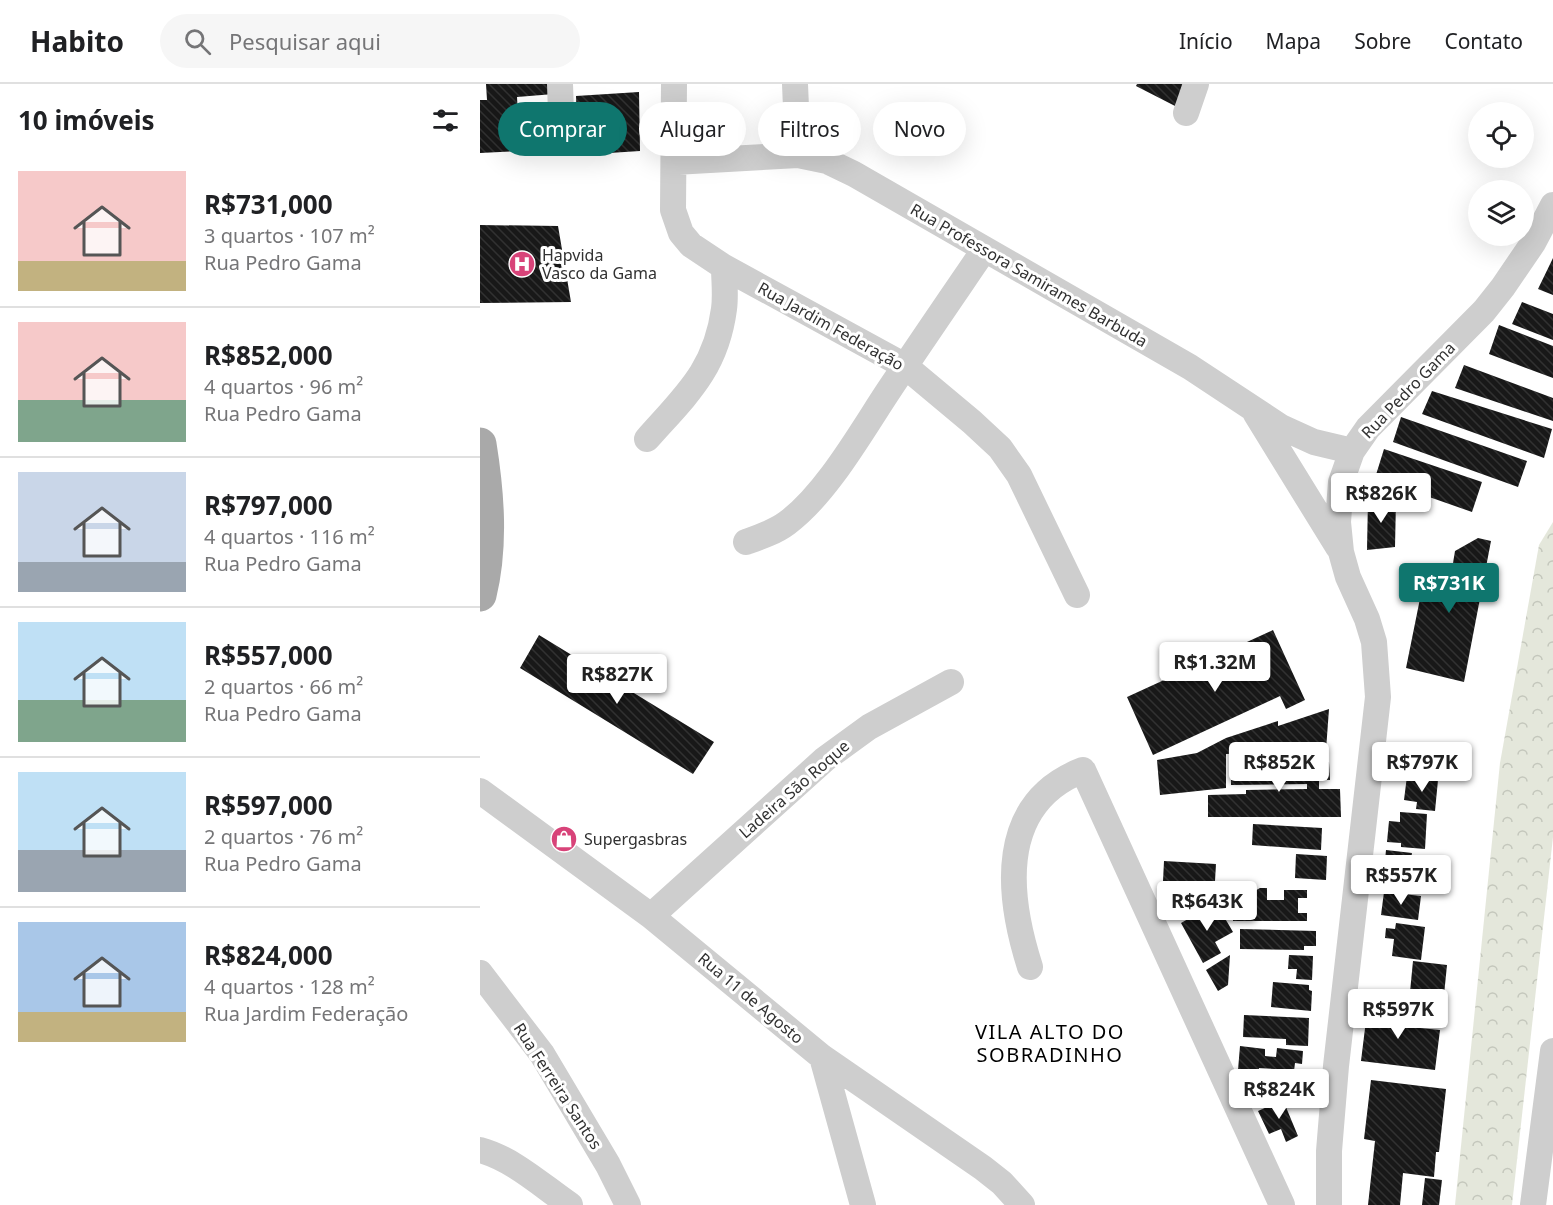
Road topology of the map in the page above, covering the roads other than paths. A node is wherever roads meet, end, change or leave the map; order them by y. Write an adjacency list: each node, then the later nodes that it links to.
1 (560, 84): 5 (street)
2 (675, 84): 10 (street, Rua Jardim Federação)
3 (795, 84): 6 (street)
4 (1196, 84): 7 (street)
5 (561, 102)
6 (796, 102)
7 (1186, 113)
8 (780, 156): 10 (street)
9 (803, 156): 12 (street, Rua Professora Samirames Barbuda)
10 (674, 162): 13 (street, Rua Jardim Federação)
11 (1553, 205): 18 (street, Rua Pedro Gama)
12 (984, 249): 14 (street); 15 (street, Rua Professora Samirames Barbuda)
13 (724, 267): 14 (street, Rua Jardim Federação); 16 (street)
14 (905, 366): 19 (street); 22 (street, Rua Jardim Federação)
15 (1253, 410): 18 (street, Rua Professora Samirames Barbuda); 20 (street, Rua Professora Samirames Barbuda)
16 (646, 440)
17 (480, 444): 21 (main road)
18 (1352, 451): 20 (street, Rua Pedro Gama)
19 (746, 542)
20 (1341, 552): 36 (street, Rua Pedro Gama)
21 (480, 595)
22 (1077, 595)
23 (951, 682): 25 (street, Ladeira São Roque)
24 (480, 791): 25 (street, Rua 11 de Agosto)
25 (651, 916): 29 (street, Rua 11 de Agosto)
26 (1030, 967): 35 (street)
27 (480, 973): 32 (street, Rua Ferreira Santos)
28 (1553, 1051): 37 (street)
29 (822, 1058): 33 (street); 34 (street, Rua 11 de Agosto)
30 (480, 1150): 31 (street)
31 (570, 1205)
32 (628, 1205)
33 (863, 1205)
34 (1022, 1205)
35 (1282, 1205)
36 (1329, 1205)
37 (1533, 1205)

